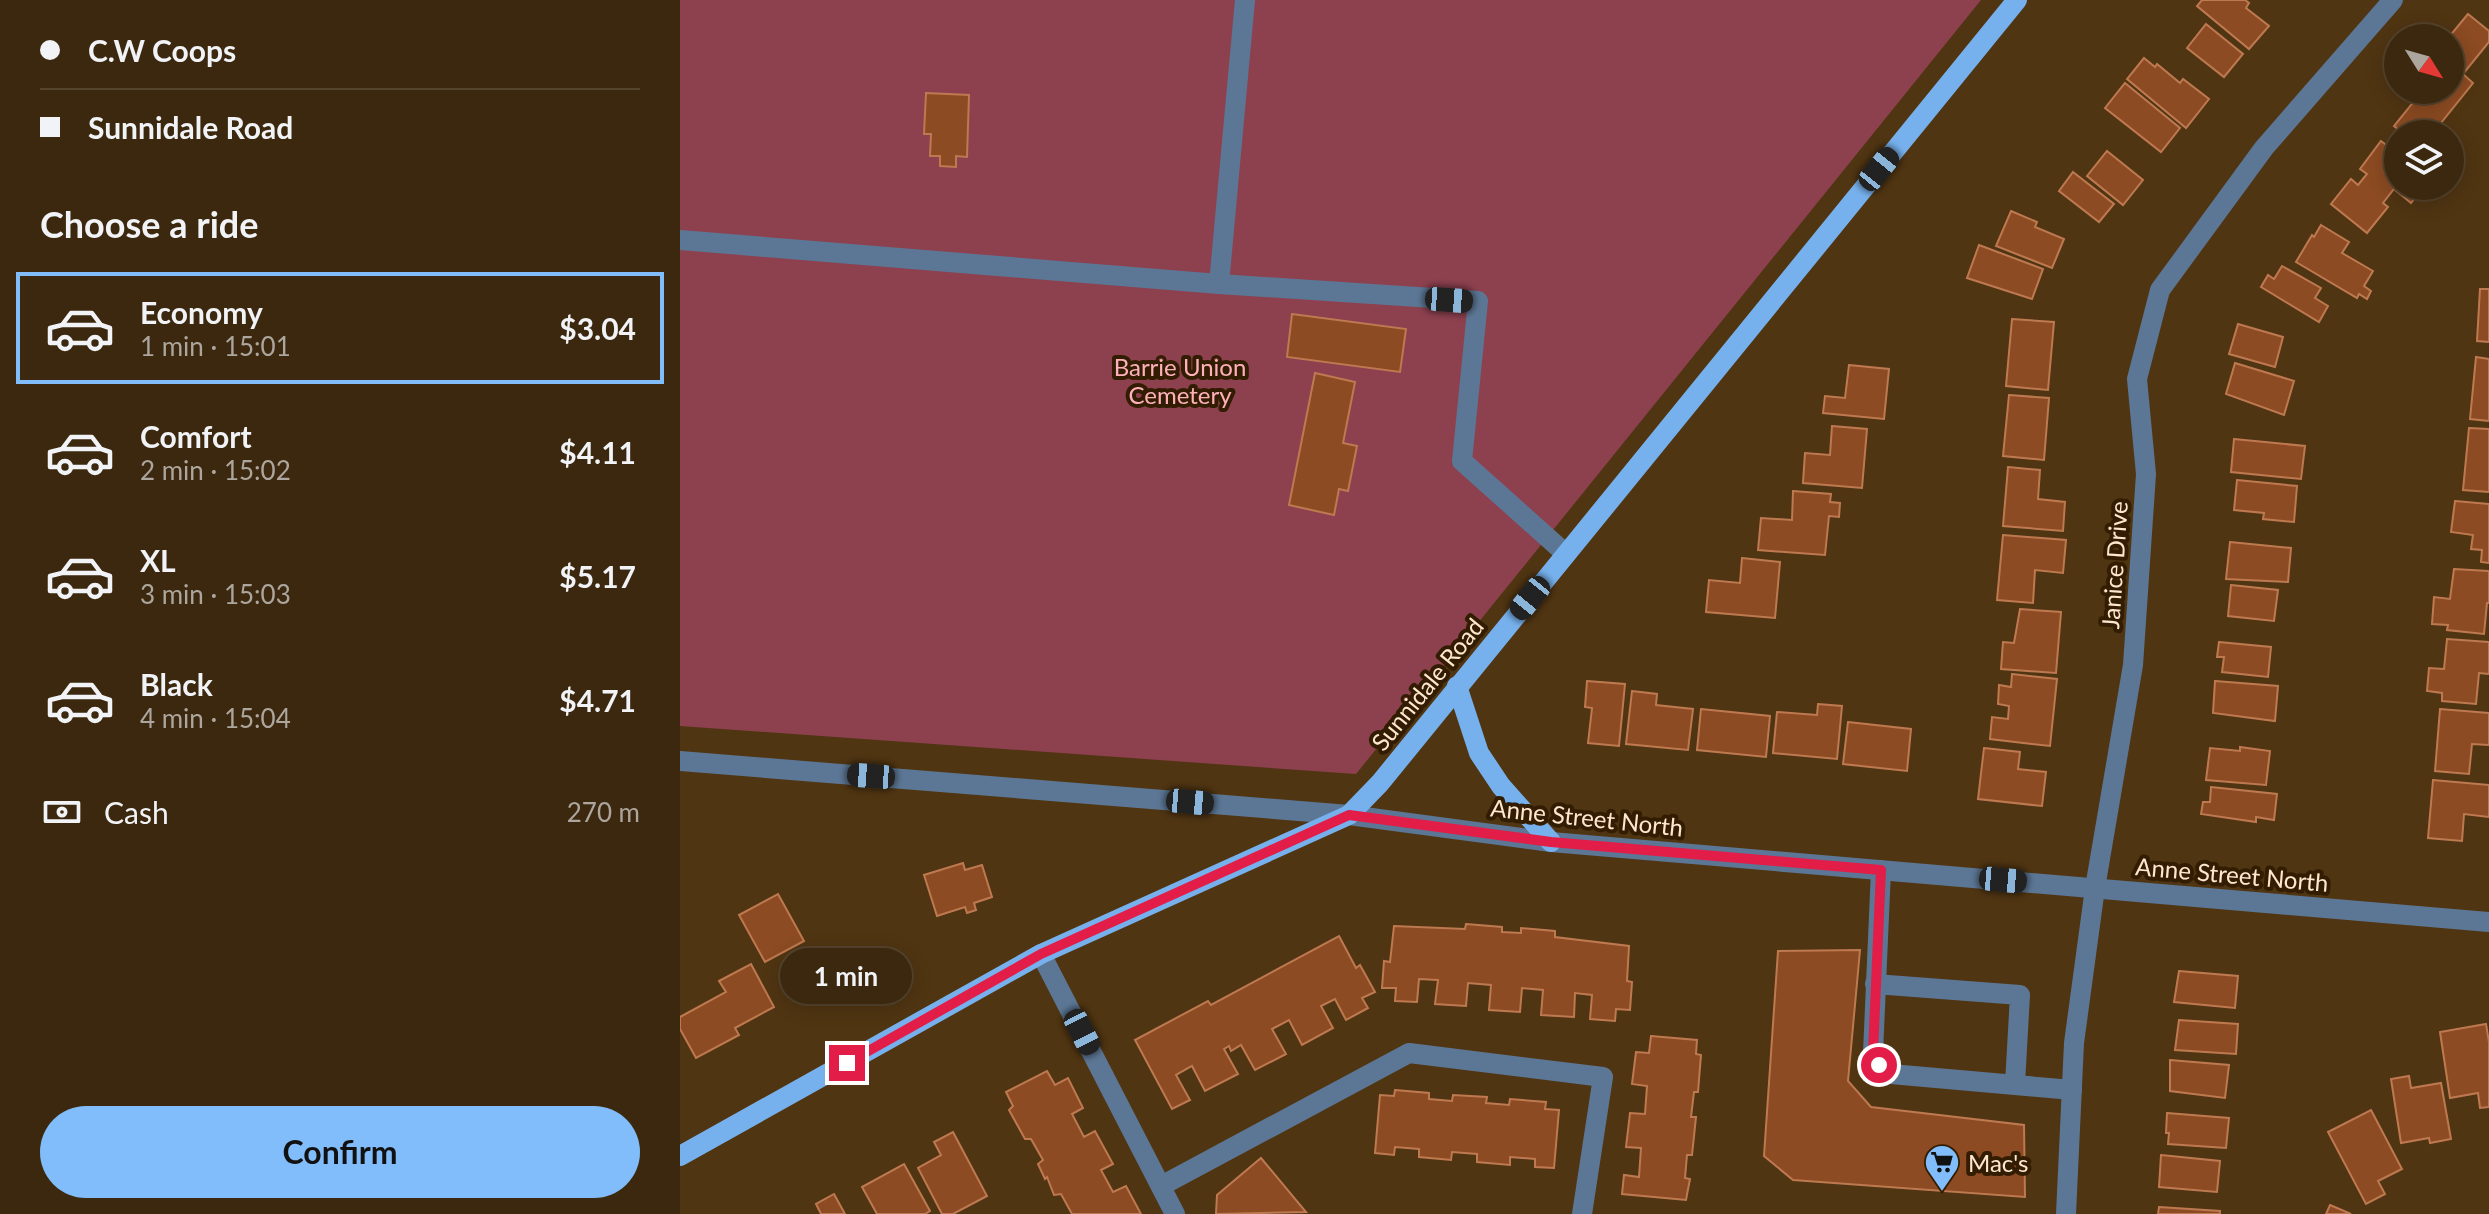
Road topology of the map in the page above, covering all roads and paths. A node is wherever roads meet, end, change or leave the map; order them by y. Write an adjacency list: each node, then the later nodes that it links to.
1 (1245, 0): 5 (street)
2 (2017, 0): 6 (main road, Sunnidale Road)
3 (2393, 0): 12 (street, Janice Drive)
4 (680, 240): 5 (street)
5 (1219, 284): 6 (street)
6 (1566, 554): 7 (main road, Sunnidale Road)
7 (1457, 686): 9 (main road, Sunnidale Road); 10 (main road)
8 (680, 761): 9 (street, Anne Street North)
9 (1349, 815): 10 (street, Anne Street North); 14 (main road, Sunnidale Road)
10 (1551, 842): 11 (street, Anne Street North)
11 (1881, 870): 12 (street, Anne Street North); 15 (street)
12 (2095, 888): 13 (street, Anne Street North); 17 (street, Janice Drive)
13 (2489, 922)
14 (1041, 954): 18 (main road, Sunnidale Road); 19 (street)
15 (1875, 984): 16 (street); 16 (street)
16 (2015, 1084): 17 (street)
17 (2072, 1090): 22 (street, Janice Drive)
18 (680, 1156)
19 (1161, 1186): 20 (street); 21 (street)
20 (1175, 1214)
21 (1582, 1214)
22 (2066, 1214)

